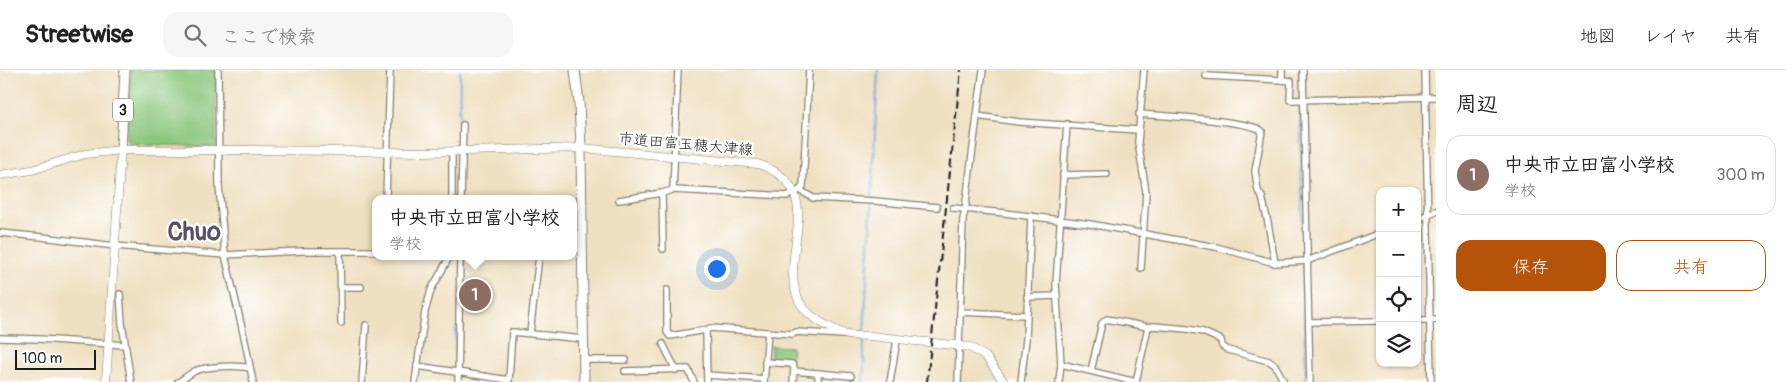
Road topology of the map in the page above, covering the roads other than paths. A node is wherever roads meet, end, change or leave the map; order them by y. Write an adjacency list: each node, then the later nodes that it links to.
1 (125, 70): 24 (main road, 3)
2 (218, 70): 25 (street)
3 (390, 70): 27 (street)
4 (575, 70): 23 (main road)
5 (678, 70): 28 (street)
6 (809, 70): 33 (street)
7 (983, 70): 19 (street)
8 (1144, 70): 18 (street)
9 (1282, 70): 14 (street)
10 (1304, 70): 17 (street)
11 (1425, 70): 15 (street)
12 (1221, 73): 13 (street); 14 (street)
13 (1206, 76)
14 (1282, 80): 17 (street)
15 (1426, 97): 16 (street); 17 (street); 43 (street)
16 (1436, 97)
17 (1304, 101): 58 (street)
18 (1139, 114): 22 (street); 59 (street)
19 (977, 116): 20 (street); 41 (street)
20 (1067, 124): 22 (street); 30 (street)
21 (463, 125): 26 (street)
22 (1138, 130): 48 (street)
23 (581, 148): 26 (street, 市道田富玉穂大津線); 28 (street, 市道田富玉穂大津線); 80 (main road)
24 (121, 150): 25 (street, 市道田富玉穂大津線); 29 (street, 市道田富玉穂大津線); 50 (street)
25 (218, 150): 27 (street, 市道田富玉穂大津線); 54 (street)
26 (458, 151): 27 (street, 市道田富玉穂大津線); 36 (street); 37 (street)
27 (387, 152): 35 (street)
28 (674, 157): 32 (street); 33 (street, 市道田富玉穂大津線)
29 (0, 174)
30 (1063, 174): 31 (street); 46 (street)
31 (1107, 174)
32 (673, 190): 33 (street); 34 (street)
33 (797, 192): 39 (street); 78 (street, 市道田富玉穂大津線)
34 (662, 193): 38 (street); 51 (street)
35 (386, 195)
36 (452, 195)
37 (461, 195)
38 (619, 200)
39 (937, 207)
40 (953, 208): 41 (street)
41 (965, 210): 44 (street); 67 (street)
42 (1436, 212): 43 (street)
43 (1426, 215): 45 (street); 69 (street)
44 (1031, 216): 46 (street); 66 (street)
45 (1421, 217)
46 (1061, 220): 48 (street); 65 (street)
47 (0, 233): 50 (street)
48 (1143, 234): 59 (street); 60 (street)
49 (1376, 234): 58 (street)
50 (115, 246): 54 (street); 82 (street)
51 (663, 249)
52 (340, 251): 53 (street); 54 (street); 61 (street)
53 (372, 251)
54 (225, 255): 91 (street)
55 (448, 260): 90 (street)
56 (460, 260): 96 (street)
57 (539, 260): 77 (street)
58 (1304, 261): 59 (street); 71 (street)
59 (1274, 263)
60 (1141, 268)
61 (341, 287): 62 (street); 72 (street)
62 (361, 287)
63 (666, 290): 75 (street)
64 (120, 294): 84 (street)
65 (1057, 296): 66 (street); 89 (street)
66 (1026, 297): 68 (street)
67 (960, 312): 68 (street); 85 (street)
68 (1026, 315): 116 (street)
69 (1433, 320): 121 (street)
70 (1376, 321): 71 (street)
71 (1309, 322): 120 (street)
72 (342, 323)
73 (366, 325): 105 (street)
74 (1148, 327): 95 (street); 118 (street); 119 (street)
75 (706, 330): 76 (street); 98 (street)
76 (768, 332): 78 (street); 88 (street)
77 (530, 333): 80 (street); 96 (street)
78 (846, 335): 81 (street, 市道田富玉穂大津線)
79 (0, 338): 82 (street)
80 (583, 339): 86 (main road)
81 (897, 340): 85 (street, 市道田富玉穂大津線); 113 (street)
82 (108, 343): 84 (street); 101 (street)
83 (663, 344): 92 (street)
84 (125, 345): 102 (street)
85 (958, 345): 114 (street); 115 (street, 市道田富玉穂大津線)
86 (583, 360): 87 (street); 108 (main road)
87 (626, 360)
88 (766, 362): 94 (street); 100 (street)
89 (1061, 364): 95 (street); 117 (street)
90 (417, 366): 96 (street); 106 (street)
91 (250, 368): 103 (street); 104 (street)
92 (676, 370): 93 (street); 109 (street)
93 (625, 371)
94 (794, 371): 97 (street); 111 (street)
95 (1090, 371): 118 (street)
96 (456, 372): 107 (street)
97 (818, 373): 99 (street); 112 (street)
98 (707, 375): 100 (street); 110 (street)
99 (846, 378)
100 (764, 381)
101 (106, 382)
102 (131, 382)
103 (178, 382)
104 (253, 382)
105 (362, 382)
106 (415, 382)
107 (458, 382)
108 (584, 382)
109 (694, 382)
110 (707, 382)
111 (793, 382)
112 (818, 382)
113 (890, 382)
114 (958, 382)
115 (1004, 382)
116 (1021, 382)
117 (1059, 382)
118 (1136, 382)
119 (1284, 382)
120 (1310, 382)
121 (1431, 382)

